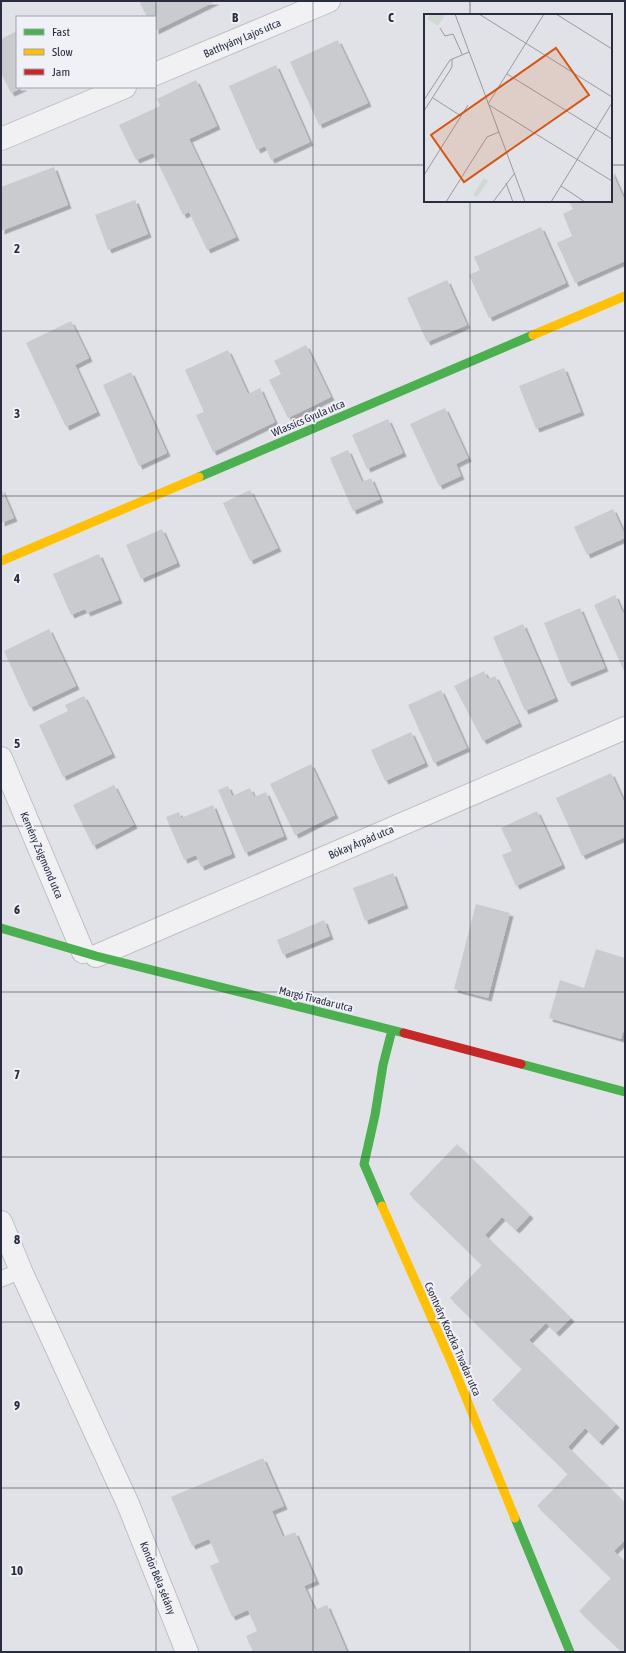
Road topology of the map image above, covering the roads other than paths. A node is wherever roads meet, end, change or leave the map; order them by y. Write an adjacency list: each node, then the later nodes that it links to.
1 (329, 1): 2 (street, Batthyány Lajos utca)
2 (156, 74)
3 (123, 88): 4 (street)
4 (1, 139)
5 (625, 296): 6 (street, Wlassics Gyula utca)
6 (1, 561)
7 (625, 728): 10 (street, Bókay Árpád utca)
8 (1, 758): 10 (street, Kemény Zsigmond utca)
9 (1, 928): 10 (street, Margó Tivadar utca)
10 (89, 954): 11 (street, Margó Tivadar utca)
11 (392, 1030): 12 (street, Margó Tivadar utca); 17 (street, Csontváry Kosztka Tivadar utca)
12 (625, 1092)
13 (1, 1222): 14 (street, Kondor Béla sétány)
14 (21, 1271): 15 (lane); 16 (street, Kondor Béla sétány)
15 (1, 1279)
16 (187, 1652)
17 (570, 1652)

